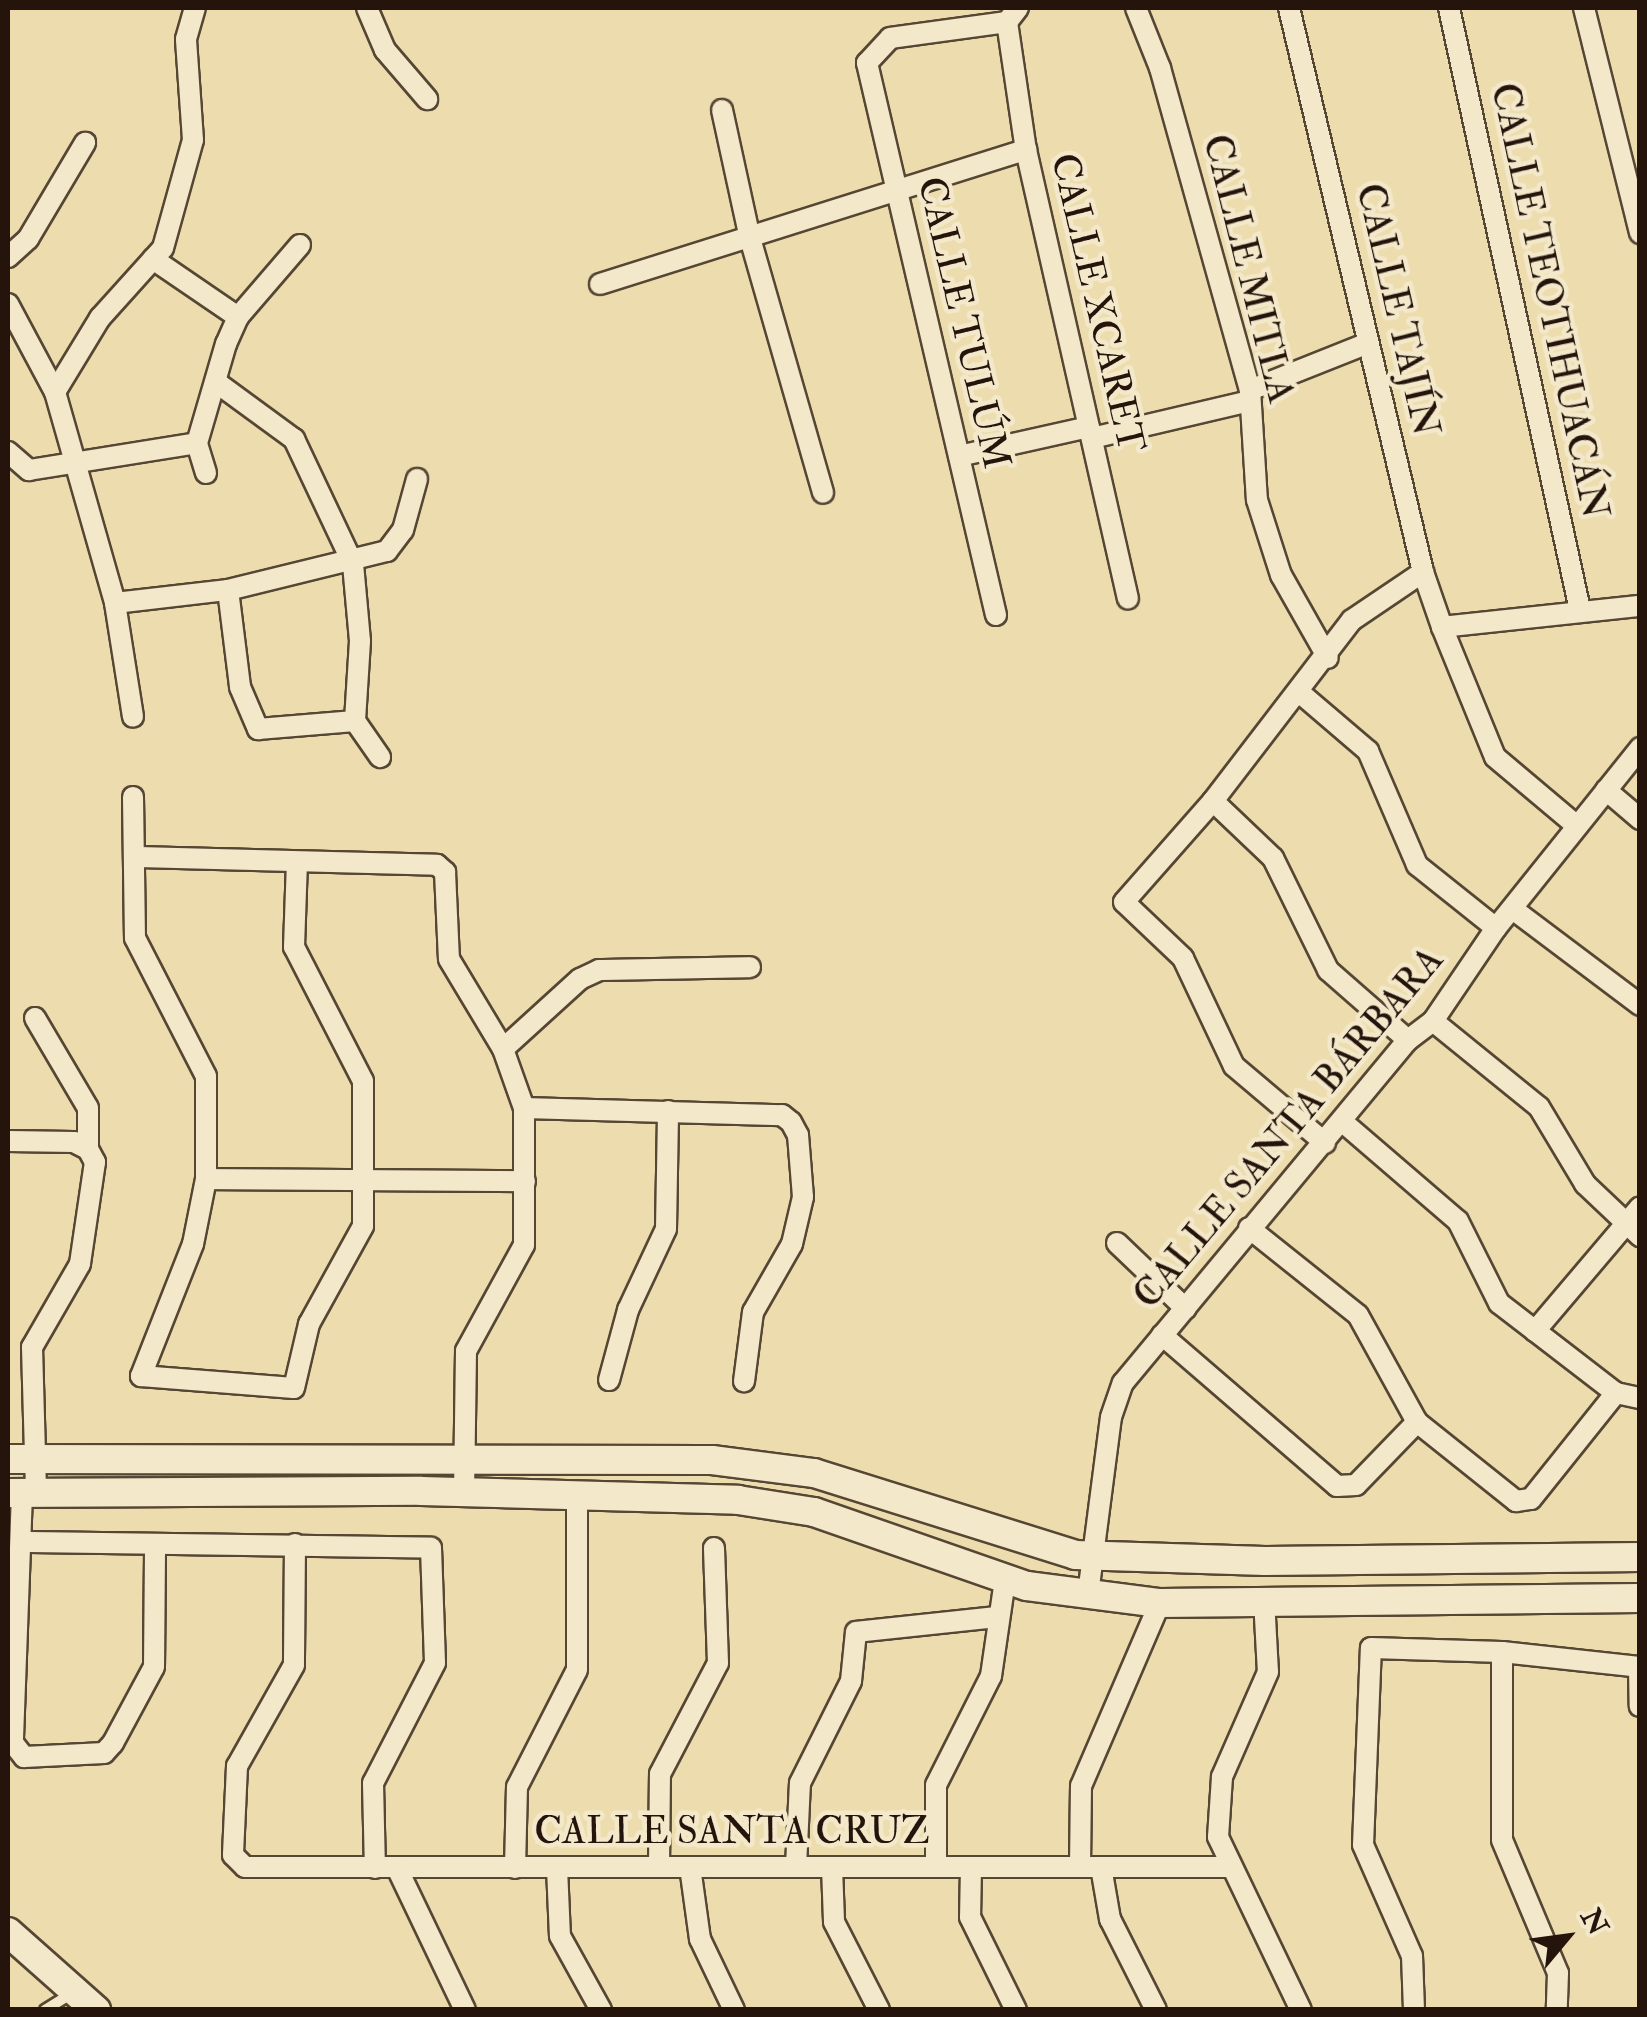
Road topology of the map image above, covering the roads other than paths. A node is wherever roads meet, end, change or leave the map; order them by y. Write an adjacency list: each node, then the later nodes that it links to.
1 (195, 8): 17 (street)
2 (366, 8): 8 (street)
3 (1136, 8): 24 (street, CALLE MITLA)
4 (1290, 8): 21 (street, CALLE TAJÍN)
5 (1449, 8): 39 (street, CALLE TEOTIHUACÁN)
6 (1584, 8): 13 (street)
7 (1012, 15): 11 (street, CALLE XCARET); 12 (street, CALLE TULÚM)
8 (427, 99)
9 (722, 110): 14 (street)
10 (85, 144): 16 (street)
11 (1026, 150): 12 (street); 25 (street, CALLE XCARET)
12 (896, 196): 14 (street); 28 (street, CALLE TULÚM)
13 (1640, 234)
14 (750, 238): 18 (street); 32 (street)
15 (300, 245): 20 (street)
16 (8, 257)
17 (152, 259): 20 (street); 23 (street)
18 (600, 284)
19 (8, 304): 23 (street)
20 (238, 317): 22 (street)
21 (1368, 343): 24 (street); 34 (street, CALLE TAJÍN)
22 (216, 382): 26 (street); 33 (street)
23 (56, 392): 29 (street)
24 (1250, 395): 25 (street); 42 (street, CALLE MITLA)
25 (1090, 433): 28 (street); 36 (street, CALLE XCARET)
26 (197, 443): 29 (street); 30 (street)
27 (8, 452): 29 (street)
28 (958, 456): 40 (street, CALLE TULÚM)
29 (76, 463): 37 (street)
30 (206, 472)
31 (417, 479): 33 (street)
32 (823, 492)
33 (353, 564): 35 (street); 45 (street)
34 (1423, 572): 41 (street, CALLE TAJÍN); 42 (street)
35 (228, 590): 37 (street); 45 (street)
36 (1128, 598)
37 (115, 603): 44 (street)
38 (1640, 606): 39 (street)
39 (1580, 610): 41 (street)
40 (996, 614)
41 (1442, 627): 52 (street, CALLE TAJÍN)
42 (1328, 658): 43 (street)
43 (1299, 692): 50 (street); 56 (street)
44 (132, 717)
45 (355, 720): 47 (street)
46 (1640, 748): 48 (street, CALLE SANTA BÁRBARA)
47 (380, 758)
48 (1606, 790): 51 (street); 52 (street, CALLE SANTA BÁRBARA)
49 (133, 797): 53 (street)
50 (1214, 800): 61 (street); 67 (street)
51 (1640, 818)
52 (1577, 826): 55 (street, CALLE SANTA BÁRBARA)
53 (138, 856): 54 (street); 69 (street)
54 (296, 864): 62 (street); 71 (street)
55 (1514, 910): 56 (street, CALLE SANTA BÁRBARA); 58 (street)
56 (1496, 928): 60 (street, CALLE SANTA BÁRBARA)
57 (750, 967): 62 (street)
58 (1640, 1005)
59 (35, 1018): 68 (street)
60 (1433, 1021): 61 (street, CALLE SANTA BÁRBARA); 74 (street)
61 (1408, 1040): 65 (street, CALLE SANTA BÁRBARA)
62 (503, 1050): 63 (street)
63 (524, 1108): 64 (street); 70 (street)
64 (668, 1112): 79 (street); 80 (street)
65 (1344, 1122): 67 (street, CALLE SANTA BÁRBARA); 77 (street)
66 (8, 1141): 68 (street)
67 (1326, 1143): 73 (street, CALLE SANTA BÁRBARA)
68 (88, 1149): 84 (street)
69 (206, 1180): 71 (street); 71 (street)
70 (525, 1181): 71 (street); 85 (street)
71 (367, 1184)
72 (1640, 1207): 74 (street)
73 (1249, 1228): 76 (street, CALLE SANTA BÁRBARA); 83 (street)
74 (1632, 1230): 77 (street)
75 (1117, 1243): 76 (street)
76 (1186, 1309): 78 (street, CALLE SANTA BÁRBARA)
77 (1535, 1331): 81 (street)
78 (1162, 1335): 83 (street); 93 (street, CALLE SANTA BÁRBARA)
79 (609, 1380)
80 (744, 1380)
81 (1616, 1394): 82 (street); 83 (street)
82 (1640, 1398)
83 (1416, 1422)
84 (21, 1457): 85 (street); 86 (street)
85 (466, 1459): 87 (street); 93 (street)
86 (22, 1493): 87 (street); 89 (street)
87 (464, 1494): 88 (street)
88 (576, 1494): 96 (street); 111 (street)
89 (22, 1542): 90 (street); 90 (street)
90 (155, 1544): 91 (street)
91 (296, 1544): 110 (street); 110 (street, CALLE SANTA CRUZ)
92 (714, 1548): 113 (street)
93 (1094, 1555): 95 (street); 97 (street, CALLE SANTA BÁRBARA)
94 (1640, 1557): 95 (street)
95 (1478, 1559): 98 (street)
96 (1006, 1580): 97 (street); 102 (street)
97 (1088, 1594): 101 (street)
98 (1482, 1598): 99 (street); 100 (street)
99 (1640, 1598)
100 (1264, 1599): 101 (street); 109 (street)
101 (1160, 1603): 108 (street)
102 (996, 1616): 106 (street); 116 (street)
103 (1502, 1652): 104 (street); 127 (street); 128 (street)
104 (1639, 1667): 105 (street)
105 (1640, 1706)
106 (796, 1867): 114 (street, CALLE SANTA CRUZ); 115 (street, CALLE SANTA CRUZ)
107 (972, 1867): 108 (street, CALLE SANTA CRUZ); 116 (street, CALLE SANTA CRUZ); 124 (street)
108 (1091, 1867): 109 (street, CALLE SANTA CRUZ); 125 (street)
109 (1228, 1867): 126 (street)
110 (386, 1868): 111 (street, CALLE SANTA CRUZ); 120 (street)
111 (515, 1868): 112 (street, CALLE SANTA CRUZ)
112 (557, 1868): 113 (street, CALLE SANTA CRUZ); 121 (street)
113 (660, 1868): 114 (street, CALLE SANTA CRUZ)
114 (690, 1868): 122 (street)
115 (832, 1868): 116 (street, CALLE SANTA CRUZ); 123 (street)
116 (936, 1868)
117 (8, 1932): 118 (street)
118 (85, 2000): 119 (lane)
119 (45, 2010)
120 (464, 2010)
121 (601, 2010)
122 (734, 2010)
123 (879, 2010)
124 (1016, 2010)
125 (1156, 2010)
126 (1302, 2010)
127 (1414, 2010)
128 (1557, 2010)

